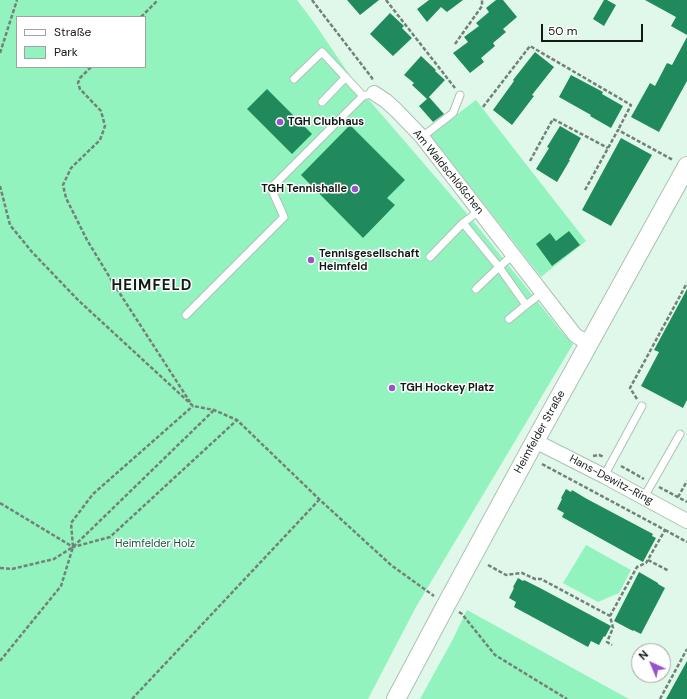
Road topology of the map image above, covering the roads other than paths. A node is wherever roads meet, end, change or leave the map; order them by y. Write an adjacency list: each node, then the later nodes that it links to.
1 (346, 77): 2 (lane); 3 (lane); 5 (lane)
2 (294, 79)
3 (368, 94): 6 (street, Am Waldschlößchen); 16 (lane)
4 (460, 95): 6 (lane)
5 (322, 102)
6 (422, 137): 8 (street, Am Waldschlößchen)
7 (687, 167): 18 (street, Heimfelder Straße)
8 (479, 211): 9 (lane); 10 (street, Am Waldschlößchen)
9 (464, 224): 11 (lane); 12 (lane)
10 (513, 255): 12 (lane); 14 (street, Am Waldschlößchen)
11 (430, 257)
12 (499, 267): 13 (lane); 15 (lane)
13 (476, 289)
14 (542, 293): 15 (lane); 18 (street, Am Waldschlößchen)
15 (526, 304): 17 (lane)
16 (186, 315)
17 (509, 319)
18 (589, 344): 21 (street, Heimfelder Straße)
19 (642, 406): 22 (lane)
20 (680, 434): 23 (lane)
21 (535, 441): 22 (street, Hans-Dewitz-Ring); 25 (street, Heimfelder Straße)
22 (604, 476): 23 (street, Hans-Dewitz-Ring)
23 (644, 497): 24 (street, Hans-Dewitz-Ring)
24 (687, 521)
25 (396, 699)

